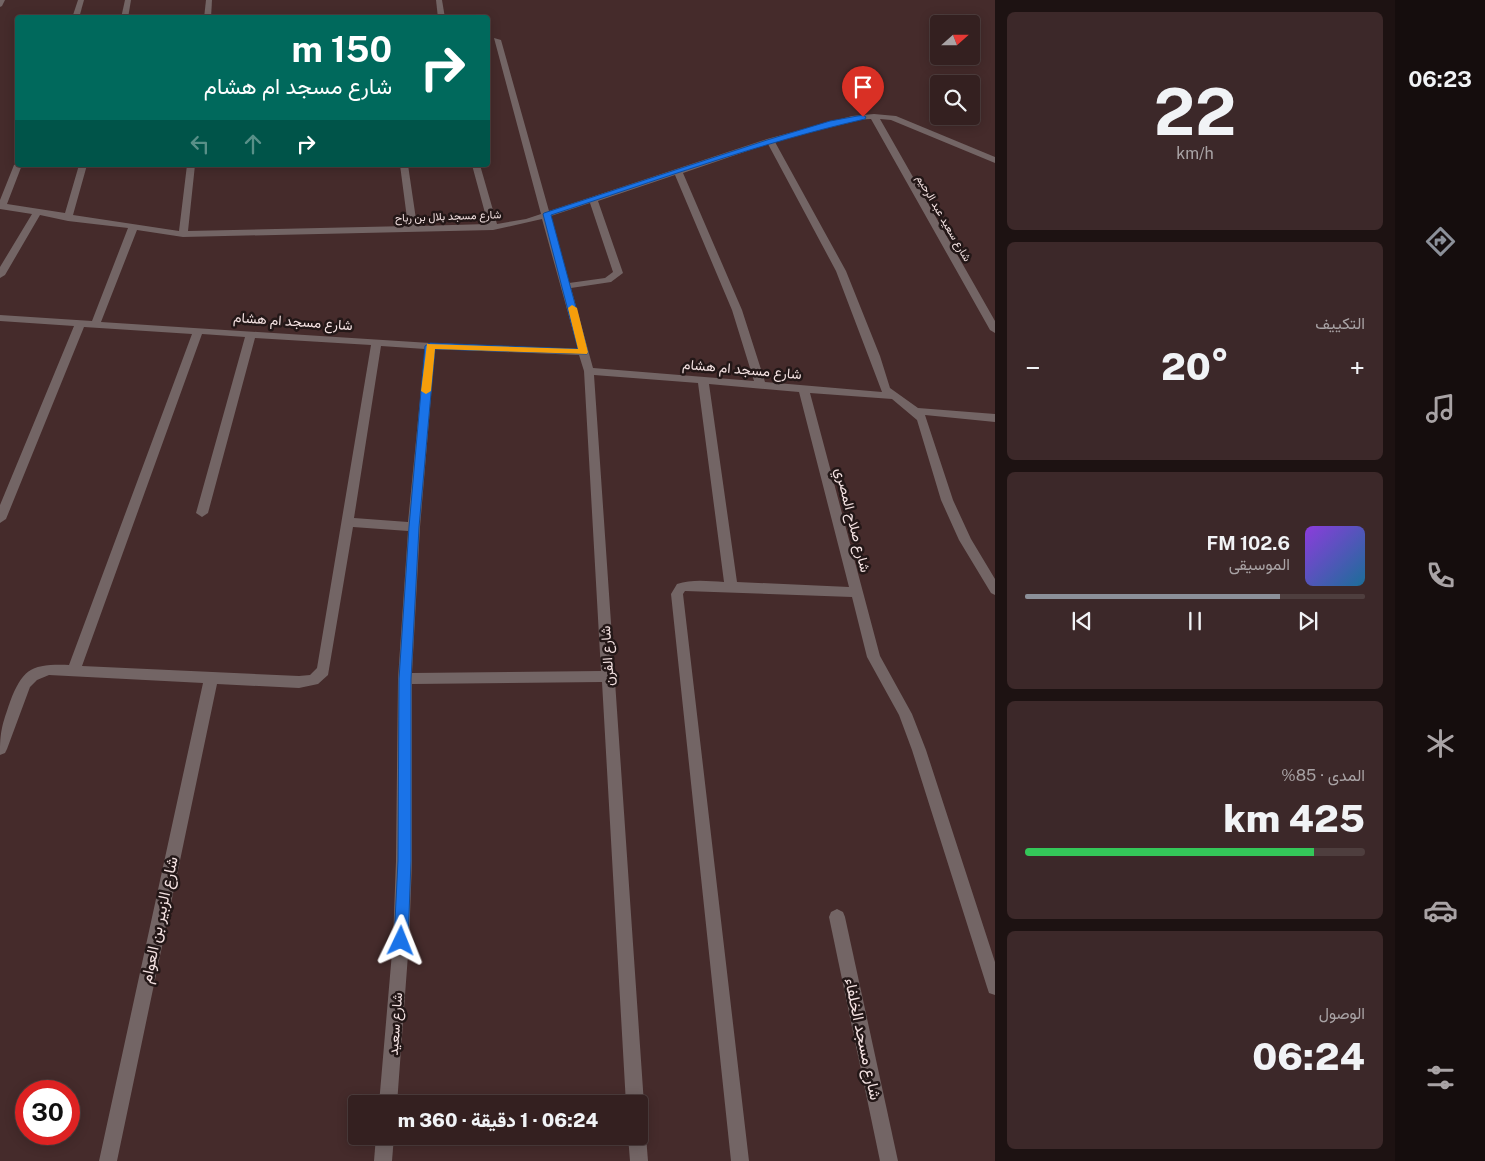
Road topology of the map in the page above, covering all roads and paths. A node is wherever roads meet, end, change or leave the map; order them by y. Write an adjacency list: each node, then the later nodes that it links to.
1 (2, 0): 6 (street)
2 (82, 0): 7 (street)
3 (128, 0): 8 (street)
4 (209, 0): 9 (street)
5 (438, 0): 10 (street)
6 (0, 5)
7 (76, 15)
8 (125, 15)
9 (207, 15)
10 (441, 15)
11 (496, 40): 24 (street, شارع الفرن)
12 (874, 116): 13 (street, شارع مسجد بلال بن رباح); 14 (street, شارع مسجد بلال بن رباح); 35 (street, شارع سعيد عبد الرحيم)
13 (770, 141): 20 (street, شارع مسجد بلال بن رباح); 45 (street)
14 (995, 160)
15 (17, 167): 22 (street)
16 (81, 167): 25 (street)
17 (191, 167): 29 (street)
18 (404, 167): 28 (street)
19 (477, 167): 26 (street)
20 (678, 171): 21 (street, شارع مسجد بلال بن رباح); 43 (street)
21 (594, 198): 24 (street, شارع مسجد بلال بن رباح); 31 (street)
22 (1, 206): 23 (street, شارع مسجد بلال بن رباح)
23 (37, 213): 25 (street, شارع مسجد بلال بن رباح); 30 (street)
24 (547, 214): 26 (street, شارع مسجد بلال بن رباح); 31 (street, شارع الفرن)
25 (68, 218): 27 (street, شارع مسجد بلال بن رباح)
26 (493, 227): 28 (street, شارع مسجد بلال بن رباح)
27 (133, 228): 29 (street, شارع مسجد بلال بن رباح); 34 (street)
28 (413, 229): 29 (street, شارع مسجد بلال بن رباح)
29 (183, 234)
30 (0, 275)
31 (566, 286): 40 (street, شارع الفرن)
32 (0, 318): 33 (street, شارع مسجد ام هشام)
33 (80, 324): 34 (street, شارع مسجد ام هشام); 49 (street)
34 (95, 325): 36 (street, شارع مسجد ام هشام)
35 (995, 330)
36 (198, 331): 37 (street, شارع مسجد ام هشام); 55 (street)
37 (251, 334): 38 (street, شارع مسجد ام هشام); 48 (street)
38 (378, 342): 39 (street, شارع مسجد ام هشام); 50 (street)
39 (430, 346): 40 (street, شارع مسجد ام هشام); 51 (street, شارع سعيد)
40 (584, 352): 41 (street, شارع الفرن)
41 (589, 371): 42 (street, شارع مسجد ام هشام); 56 (street, شارع الفرن)
42 (703, 380): 43 (street, شارع مسجد ام هشام); 52 (street)
43 (761, 385): 44 (street, شارع مسجد ام هشام)
44 (804, 389): 45 (street, شارع مسجد ام هشام); 54 (street, شارع صلاح المصري)
45 (893, 396): 46 (street)
46 (915, 411): 47 (street); 53 (street)
47 (995, 418)
48 (202, 513)
49 (0, 519)
50 (349, 522): 51 (street); 57 (street)
51 (414, 527): 58 (street, شارع سعيد)
52 (731, 586): 54 (street); 69 (street)
53 (995, 590)
54 (856, 592): 61 (street, شارع صلاح المصري)
55 (73, 672): 57 (street); 59 (street)
56 (608, 676): 58 (street); 63 (street, شارع الفرن)
57 (211, 678): 66 (street, شارع الزبير بن العوام)
58 (405, 679): 62 (street, شارع سعيد)
59 (0, 749)
60 (837, 917): 70 (street, شارع مسجد الخلفاء)
61 (995, 987)
62 (389, 1095)
63 (634, 1095)
64 (384, 1145): 67 (street)
65 (638, 1145): 68 (street)
66 (108, 1161)
67 (382, 1161)
68 (639, 1161)
69 (740, 1161)
70 (889, 1161)

